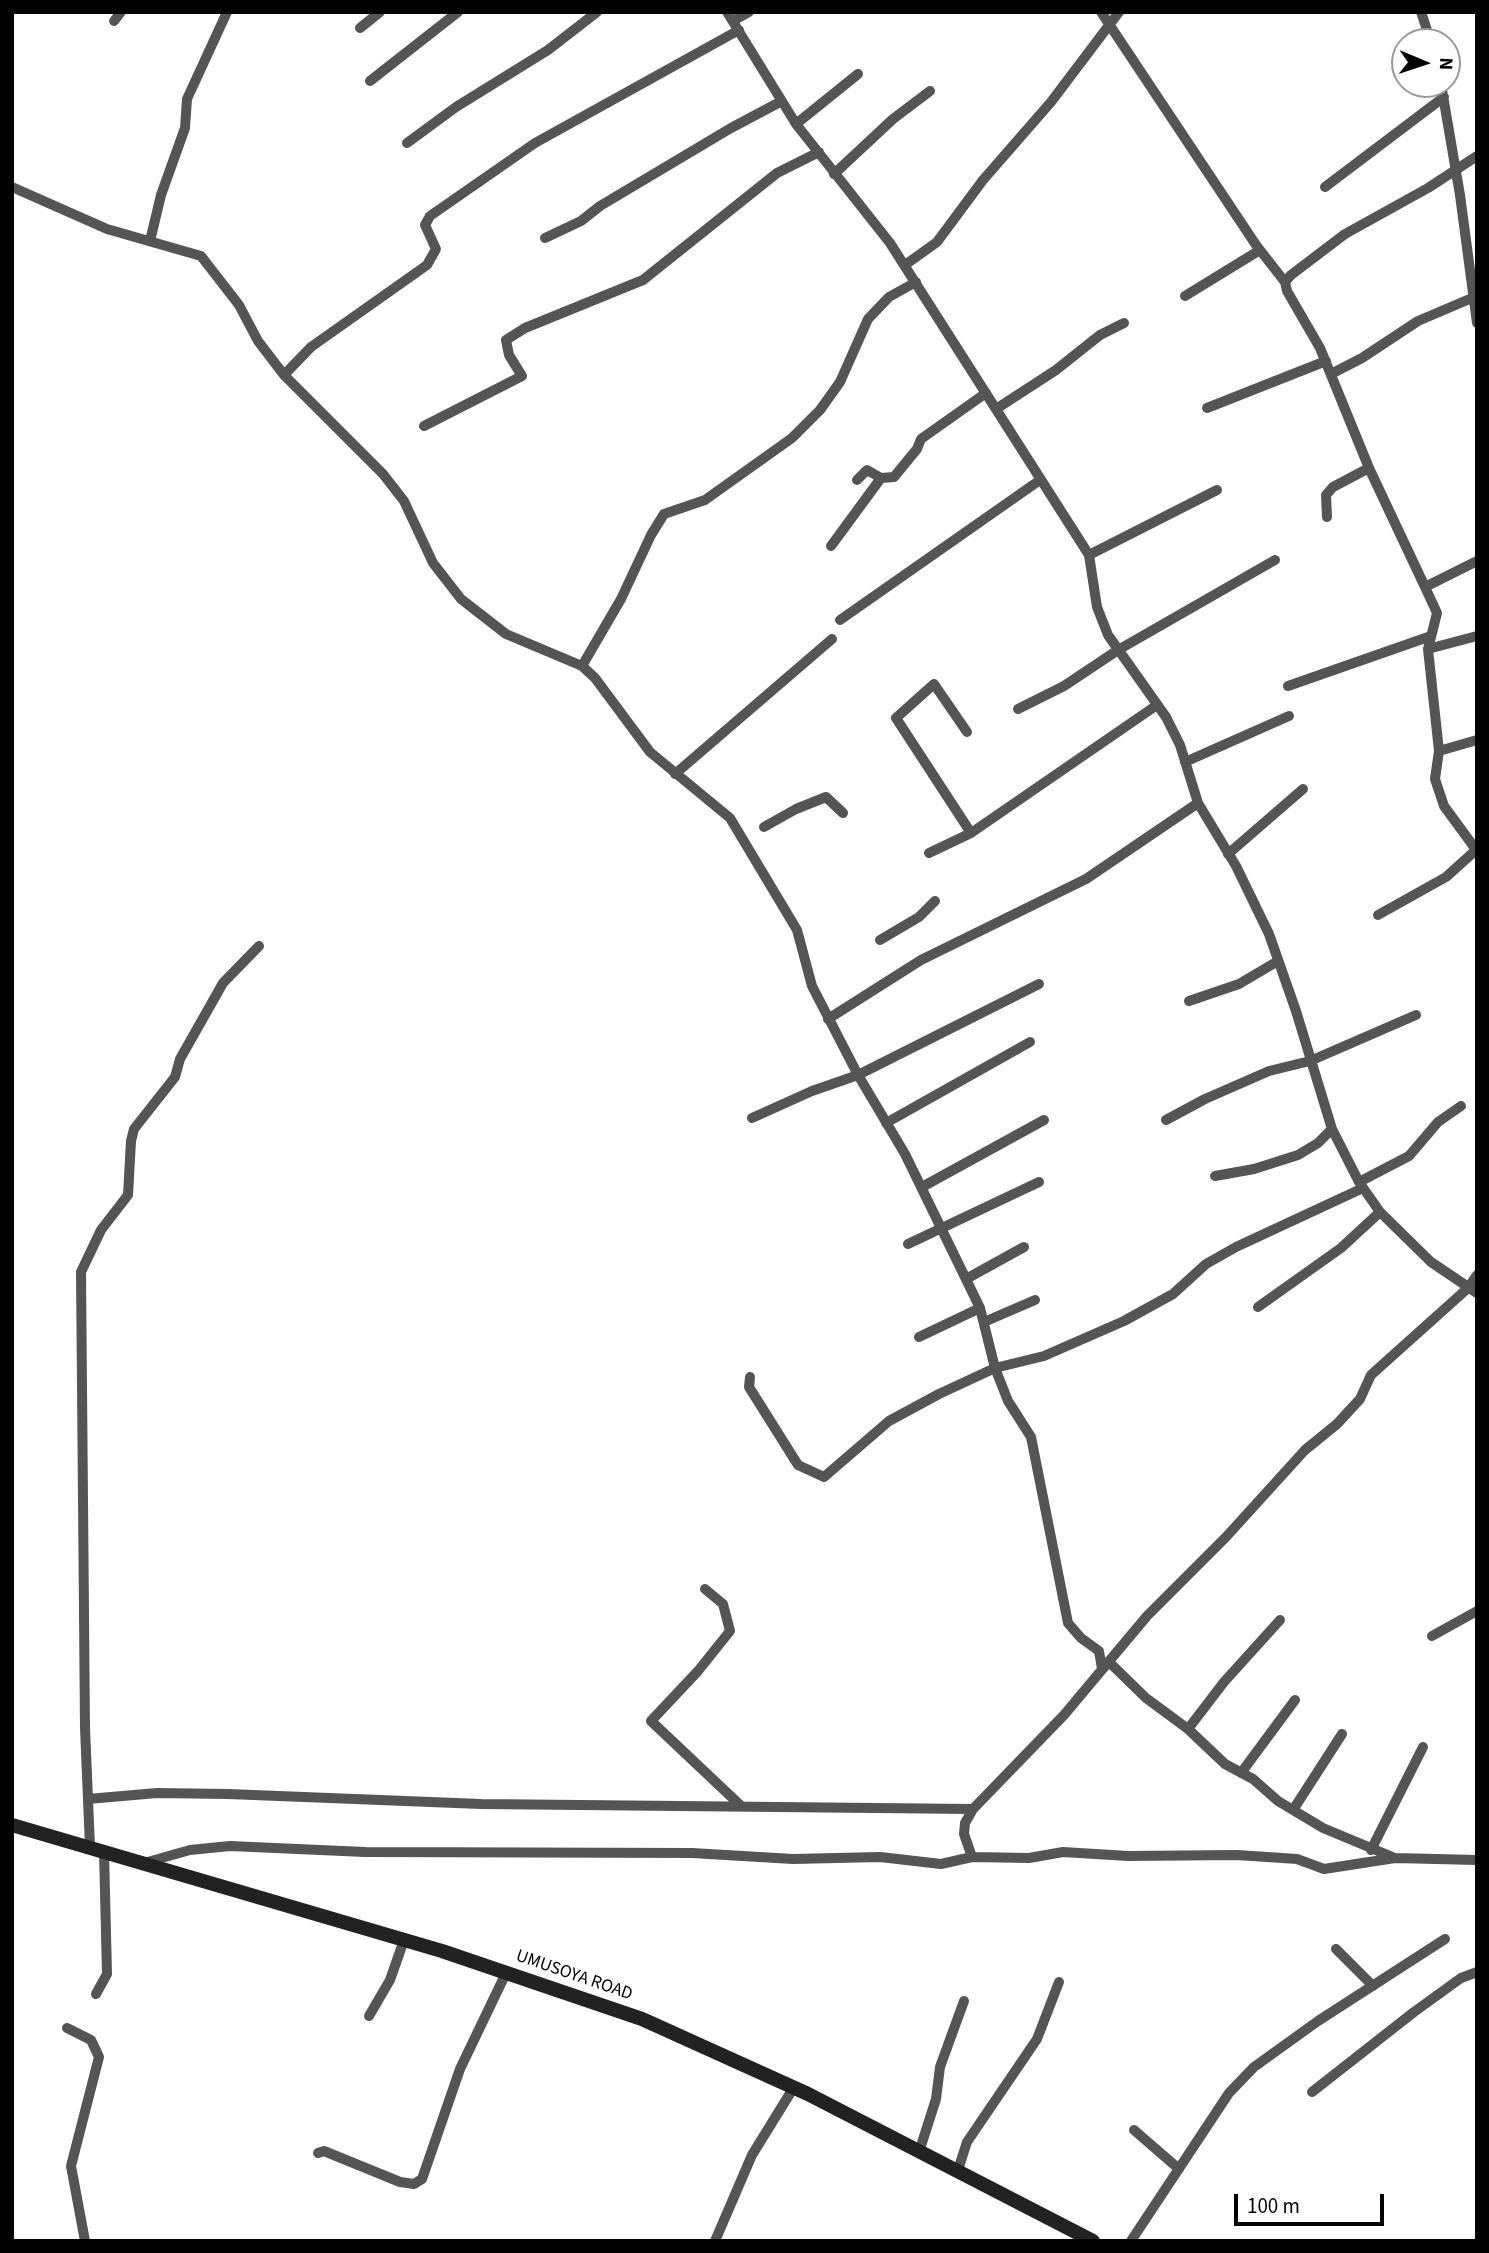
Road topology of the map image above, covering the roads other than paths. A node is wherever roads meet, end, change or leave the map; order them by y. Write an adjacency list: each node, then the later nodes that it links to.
1 (121, 12): 10 (street)
2 (227, 12): 29 (street)
3 (380, 12): 12 (street)
4 (458, 12): 15 (street)
5 (597, 12): 21 (street)
6 (749, 12): 9 (street)
7 (1101, 12): 11 (street)
8 (1119, 12): 11 (street)
9 (730, 17): 13 (street)
10 (114, 21)
11 (1111, 25): 30 (street); 32 (street)
12 (360, 28)
13 (740, 30): 19 (street); 41 (street)
14 (858, 74): 20 (street)
15 (370, 81)
16 (930, 92): 25 (street)
17 (1443, 98): 27 (street)
18 (1444, 98): 24 (street)
19 (780, 102): 20 (street); 28 (street)
20 (796, 124): 22 (street)
21 (407, 143)
22 (819, 152): 25 (street); 45 (street)
23 (1477, 156): 24 (street)
24 (1455, 170): 31 (street); 34 (street)
25 (834, 174): 32 (street)
26 (12, 187): 29 (street)
27 (1325, 187)
28 (545, 238)
29 (150, 241): 41 (street)
30 (1260, 250): 34 (street); 35 (street)
31 (1473, 262): 36 (street)
32 (905, 265): 33 (street)
33 (916, 282): 42 (street); 63 (street)
34 (1285, 282): 39 (street)
35 (1185, 296)
36 (1472, 298): 38 (street); 40 (street)
37 (1124, 323): 44 (street)
38 (1477, 323)
39 (1326, 361): 40 (street); 43 (street)
40 (1331, 374): 46 (street)
41 (284, 375): 63 (street)
42 (986, 393): 44 (street); 47 (street)
43 (1207, 408)
44 (996, 409): 49 (street)
45 (424, 426)
46 (1369, 468): 51 (street); 56 (street)
47 (881, 478): 48 (street); 52 (street)
48 (857, 480)
49 (1040, 480): 53 (street); 57 (street)
50 (1217, 490): 53 (street)
51 (1327, 517)
52 (831, 546)
53 (1089, 555): 62 (street)
54 (1275, 560): 62 (street)
55 (1477, 561): 56 (street)
56 (1425, 587): 58 (street)
57 (840, 620)
58 (1431, 636): 61 (street); 64 (street)
59 (1477, 636): 61 (street)
60 (832, 639): 72 (street)
61 (1428, 649): 70 (street)
62 (1118, 650): 65 (street); 66 (street)
63 (582, 666): 72 (street)
64 (1288, 686)
65 (1157, 705): 71 (street); 77 (street)
66 (1018, 709)
67 (1289, 716): 71 (street)
68 (967, 732): 77 (street)
69 (1477, 740): 70 (street)
70 (1439, 751): 78 (street)
71 (1185, 762): 74 (street)
72 (675, 774): 89 (street)
73 (1303, 789): 80 (street)
74 (1198, 803): 80 (street); 89 (street)
75 (843, 813): 76 (street)
76 (764, 827)
77 (971, 833): 79 (street)
78 (1476, 851): 82 (street)
79 (929, 853)
80 (1228, 854): 85 (street)
81 (935, 901): 83 (street)
82 (1378, 915)
83 (880, 940)
84 (259, 946): 127 (street)
85 (1278, 961): 87 (street); 91 (street)
86 (1039, 984): 92 (street)
87 (1189, 1001)
88 (1416, 1015): 91 (street)
89 (828, 1019): 92 (street)
90 (1030, 1042): 97 (street)
91 (1310, 1061): 96 (street); 98 (street)
92 (858, 1075): 94 (street); 97 (street)
93 (1461, 1106): 101 (street)
94 (752, 1118)
95 (1044, 1120): 102 (street)
96 (1166, 1121)
97 (886, 1123): 102 (street)
98 (1332, 1129): 99 (street); 101 (street)
99 (1215, 1176)
100 (1039, 1182): 104 (street)
101 (1361, 1185): 103 (street); 115 (street)
102 (922, 1186): 104 (street)
103 (1380, 1212): 109 (street); 111 (street)
104 (942, 1230): 105 (street); 108 (street)
105 (908, 1244)
106 (1024, 1247): 108 (street)
107 (1477, 1275): 109 (street)
108 (967, 1279): 112 (street)
109 (1472, 1291): 121 (street)
110 (1035, 1300): 113 (street)
111 (1258, 1307)
112 (980, 1308): 113 (street); 114 (street)
113 (984, 1322): 115 (street)
114 (919, 1337)
115 (995, 1368): 116 (street); 121 (street)
116 (750, 1377)
117 (705, 1589): 128 (street)
118 (1477, 1611): 120 (street)
119 (1280, 1620): 123 (street)
120 (1432, 1636)
121 (1106, 1666): 123 (street); 129 (street)
122 (1295, 1700): 126 (street)
123 (1188, 1729): 126 (street)
124 (1342, 1734): 130 (street)
125 (1423, 1747): 133 (street)
126 (1241, 1773): 130 (street)
127 (88, 1799): 128 (street); 132 (street)
128 (740, 1805): 129 (street)
129 (973, 1809): 134 (street)
130 (1293, 1810): 133 (street)
131 (12, 1825): 132 (main road, UMUSOYA ROAD)
132 (97, 1849): 137 (main road, UMUSOYA ROAD); 145 (street)
133 (1371, 1850): 135 (street)
134 (972, 1857): 135 (street); 137 (street)
135 (1395, 1858): 136 (street)
136 (1477, 1860)
137 (144, 1863): 139 (main road, UMUSOYA ROAD)
138 (1445, 1939): 144 (street)
139 (404, 1940): 142 (main road, UMUSOYA ROAD); 147 (street)
140 (1336, 1949): 144 (street)
141 (1477, 1972): 150 (street)
142 (506, 1973): 149 (main road, UMUSOYA ROAD); 153 (street)
143 (1059, 1982): 155 (street)
144 (1373, 1986): 154 (street)
145 (96, 1994)
146 (964, 2001): 152 (street)
147 (369, 2016)
148 (67, 2028): 156 (street)
149 (794, 2087): 152 (main road, UMUSOYA ROAD); 157 (street)
150 (1312, 2092)
151 (1133, 2130): 154 (street)
152 (920, 2149): 155 (main road, UMUSOYA ROAD)
153 (318, 2153)
154 (1179, 2169): 159 (street)
155 (958, 2170): 158 (main road, UMUSOYA ROAD)
156 (85, 2241)
157 (715, 2241)
158 (1093, 2241)
159 (1131, 2241)

